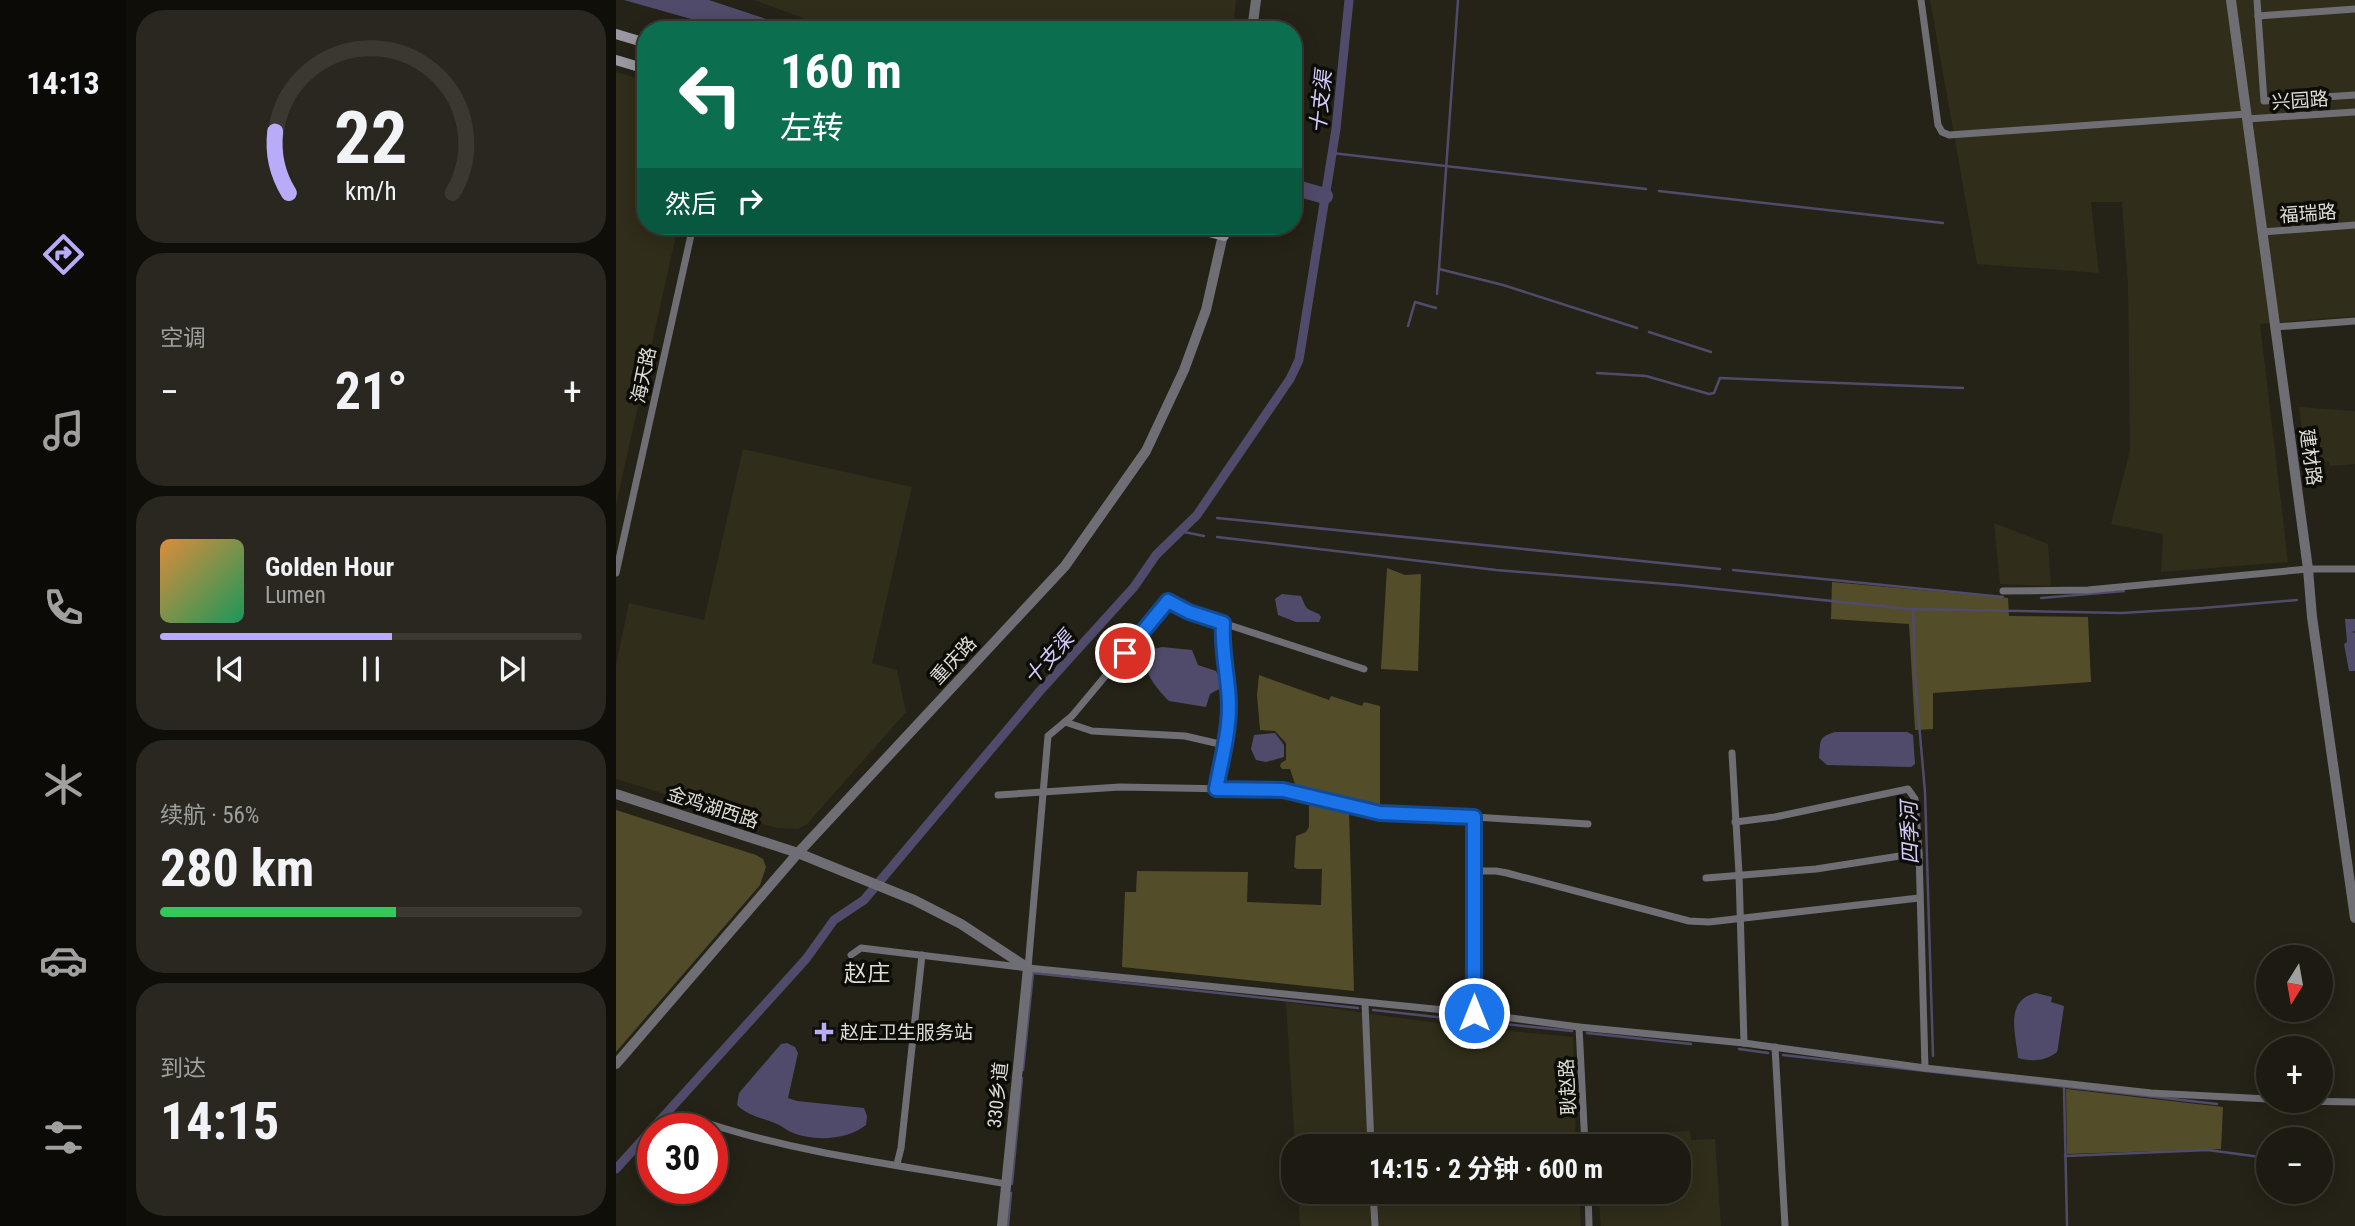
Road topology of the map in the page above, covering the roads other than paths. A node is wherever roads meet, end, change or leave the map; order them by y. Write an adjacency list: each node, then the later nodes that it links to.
1 (1256, 0): 7 (street)
2 (1921, 0): 14 (street, 兴园路)
3 (2231, 0): 14 (street, 建材路)
4 (2257, 0): 6 (street)
5 (2355, 9): 6 (street)
6 (2258, 16): 12 (street)
7 (1253, 21)
8 (616, 34): 9 (main road)
9 (637, 40)
10 (616, 60): 11 (main road)
11 (637, 66)
12 (2355, 95)
13 (2355, 111): 14 (street, 兴园路)
14 (2247, 117): 16 (street, 建材路)
15 (2355, 225): 16 (street, 福瑞路)
16 (2262, 232): 20 (street, 建材路)
17 (691, 235): 23 (street, 海天路)
18 (1224, 235): 37 (street, 重庆路)
19 (2355, 321): 20 (street)
20 (2275, 327): 21 (street, 建材路)
21 (2308, 569): 22 (street); 24 (street); 44 (street, 建材路)
22 (2355, 569)
23 (616, 573)
24 (2003, 591)
25 (1223, 623): 26 (street); 27 (street); 28 (street)
26 (1364, 669)
27 (1065, 722): 28 (street); 31 (street)
28 (1224, 746): 30 (street)
29 (1732, 753): 35 (street)
30 (1216, 789): 31 (street); 34 (street)
31 (1043, 792): 33 (street); 47 (street)
32 (616, 794): 37 (street, 金鸡湖西路)
33 (998, 795)
34 (1474, 817): 36 (street); 39 (street)
35 (1735, 822): 38 (street); 40 (street)
36 (1588, 824)
37 (799, 853): 47 (street, 金鸡湖西路); 53 (street, 重庆路)
38 (1919, 853): 40 (street); 42 (street)
39 (1475, 871): 43 (street); 49 (street)
40 (1739, 874): 41 (street); 43 (street)
41 (1706, 878)
42 (1920, 898): 43 (street); 54 (street)
43 (1741, 917): 51 (street)
44 (2355, 918)
45 (922, 955): 46 (street); 47 (street); 61 (street)
46 (851, 956)
47 (1028, 968): 48 (street); 62 (street, 330乡道)
48 (1365, 1003): 49 (street); 59 (street)
49 (1474, 1013): 50 (street)
50 (1579, 1027): 51 (street); 60 (street, 耿赵路)
51 (1744, 1043): 52 (street)
52 (1775, 1047): 54 (street); 68 (street)
53 (616, 1064)
54 (1925, 1068): 55 (street)
55 (2256, 1098)
56 (2333, 1102): 57 (street)
57 (2355, 1102)
58 (728, 1129): 61 (street)
59 (1370, 1134)
60 (1584, 1134)
61 (897, 1164): 62 (street)
62 (1006, 1184): 65 (street, 330乡道)
63 (1374, 1204): 66 (street)
64 (1589, 1204): 67 (street)
65 (1002, 1226)
66 (1375, 1226)
67 (1590, 1226)
68 (1785, 1226)

